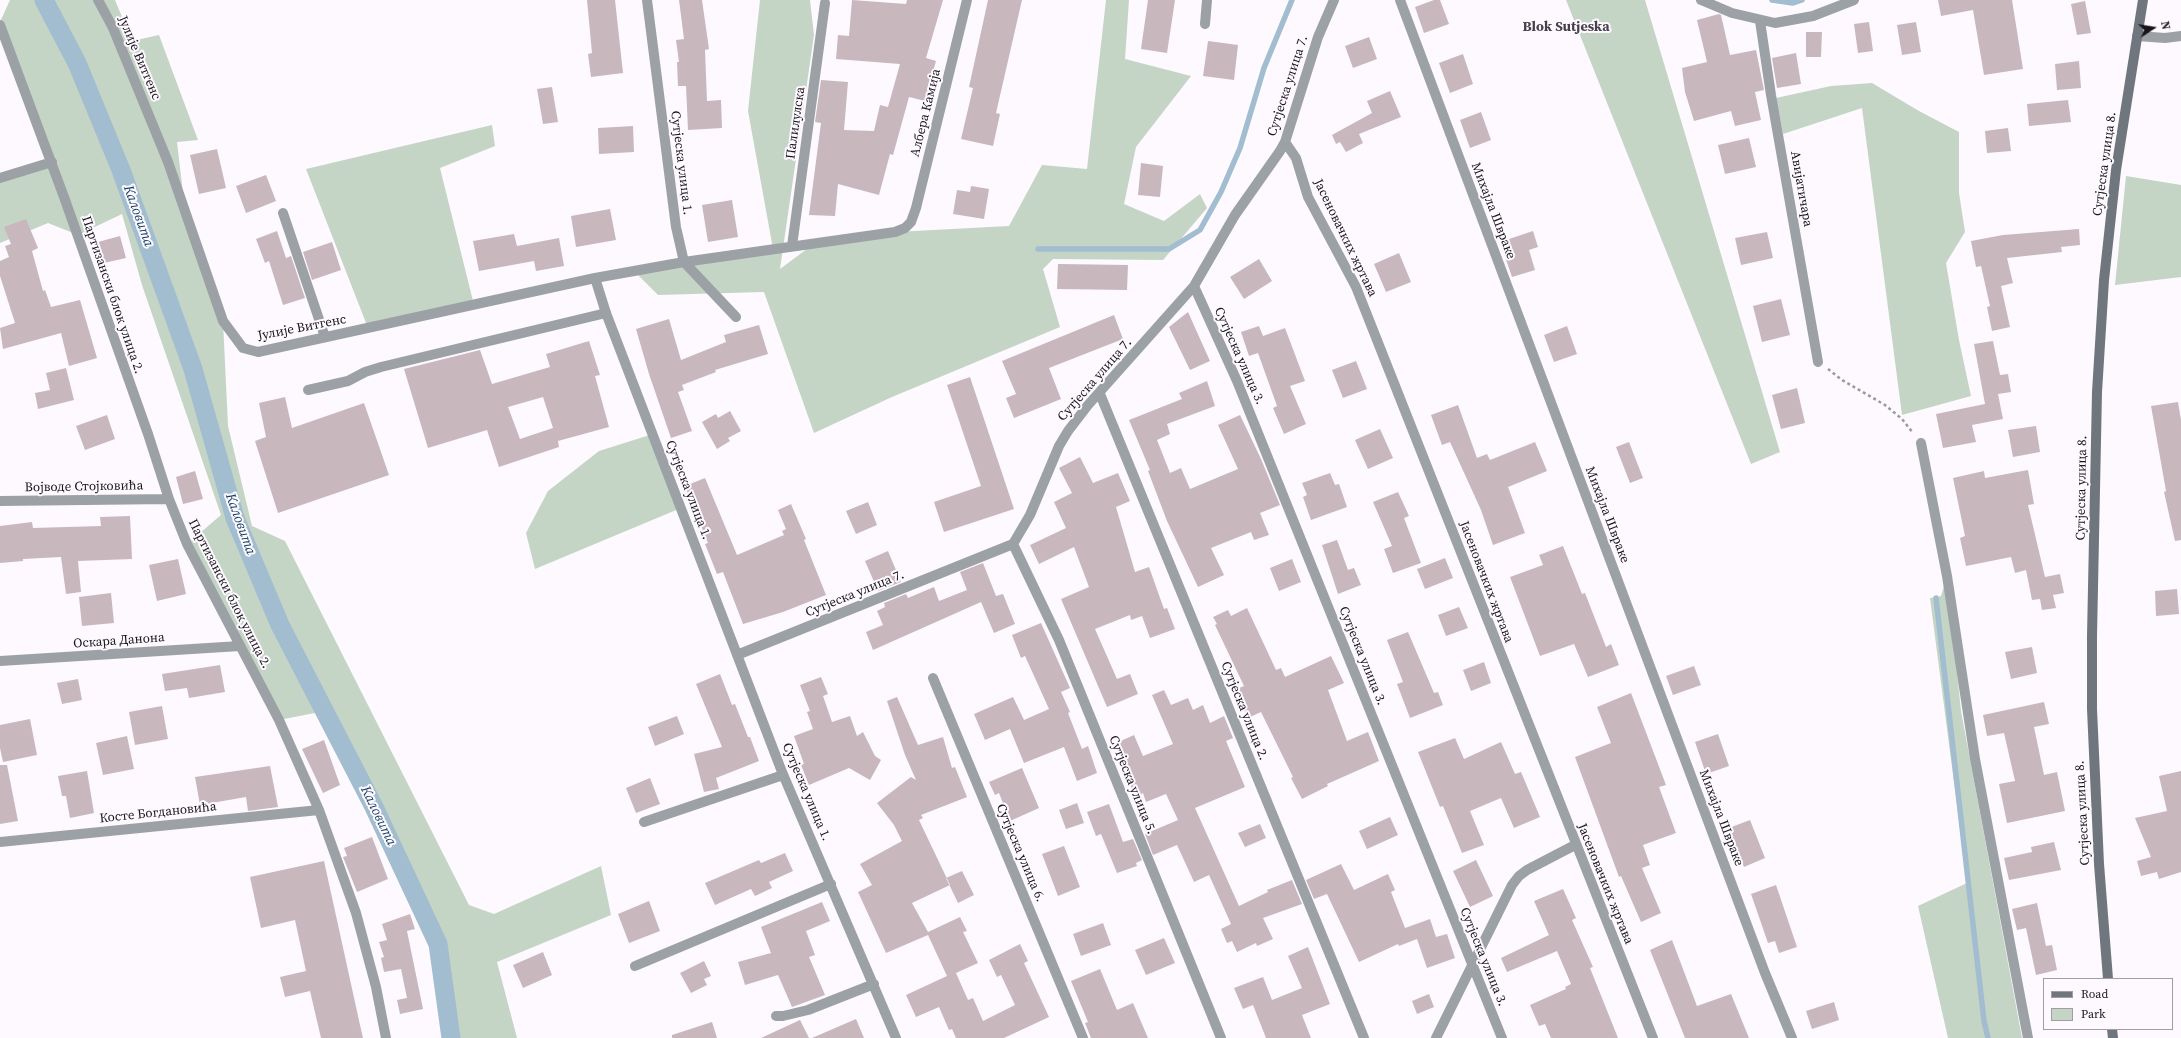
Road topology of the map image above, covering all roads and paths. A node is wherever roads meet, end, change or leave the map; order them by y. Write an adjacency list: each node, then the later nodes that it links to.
1 (98, 0): 26 (street, Јулије Витгенс)
2 (647, 0): 21 (street, Сутјеска улица 1.)
3 (967, 0): 20 (street, Албера Камија)
4 (1207, 0): 12 (street)
5 (1334, 0): 16 (street, Сутјеска улица 7.)
6 (1400, 0): 57 (street, Михајла Швраке)
7 (1701, 0): 11 (street)
8 (1854, 0): 11 (street)
9 (2143, 0): 14 (street, Сутјеска улица 8.)
10 (825, 2): 20 (street, Палилулска)
11 (1760, 21): 27 (street, Авијатичара)
12 (1205, 24)
13 (0, 26): 17 (street, Партизански блок улица 2.)
14 (2137, 36): 15 (street); 46 (street, Сутјеска улица 8.)
15 (2181, 36)
16 (1285, 142): 23 (street, Сутјеска улица 7.); 42 (street, Јасеновачких жртава)
17 (52, 162): 18 (street); 31 (street, Партизански блок улица 2.)
18 (0, 178)
19 (283, 213): 26 (street)
20 (792, 246): 21 (street)
21 (684, 262): 22 (street); 25 (street)
22 (595, 278): 24 (street, Сутјеска улица 1.); 26 (street, Јулије Витгенс)
23 (1194, 286): 29 (street, Сутјеска улица 7.); 44 (street, Сутјеска улица 3.)
24 (606, 313): 28 (street); 35 (street, Сутјеска улица 1.)
25 (736, 317)
26 (325, 337)
27 (1818, 362): 30 (path)
28 (308, 390)
29 (1100, 394): 33 (street, Сутјеска улица 7.); 53 (street, Сутјеска улица 2.)
30 (1922, 443): 58 (street)
31 (169, 499): 32 (street, Војводе Стојковића); 34 (street, Партизански блок улица 2.)
32 (0, 501)
33 (1013, 544): 35 (street, Сутјеска улица 7.); 52 (street, Сутјеска улица 5.)
34 (240, 646): 36 (street, Оскара Данона); 39 (street, Партизански блок улица 2.)
35 (737, 655): 38 (street, Сутјеска улица 1.)
36 (0, 661)
37 (933, 678): 51 (street, Сутјеска улица 6.)
38 (783, 775): 40 (street); 43 (street, Сутјеска улица 1.)
39 (319, 810): 41 (street, Косте Богдановића); 49 (street, Партизански блок улица 2.)
40 (644, 822)
41 (0, 842)
42 (1575, 845): 44 (street); 56 (street, Јасеновачких жртава)
43 (831, 884): 45 (street); 47 (street, Сутјеска улица 1.)
44 (1471, 964): 54 (street); 55 (street, Сутјеска улица 3.)
45 (635, 966)
46 (2108, 978)
47 (874, 984): 48 (street); 50 (street, Сутјеска улица 1.)
48 (776, 1016)
49 (386, 1038)
50 (896, 1038)
51 (1083, 1038)
52 (1221, 1038)
53 (1364, 1038)
54 (1436, 1038)
55 (1502, 1038)
56 (1653, 1038)
57 (1792, 1038)
58 (2028, 1038)

